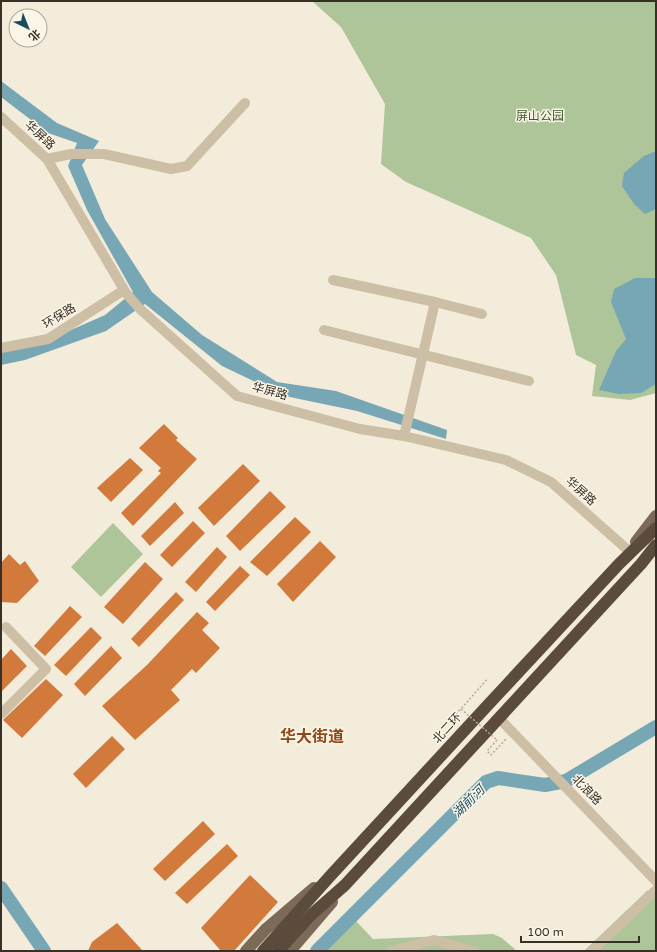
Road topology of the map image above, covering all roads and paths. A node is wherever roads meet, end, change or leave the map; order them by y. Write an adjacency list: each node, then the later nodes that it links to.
1 (245, 103): 3 (street)
2 (1, 117): 3 (street, 华屏路)
3 (47, 159): 5 (street, 华屏路)
4 (333, 280): 6 (street)
5 (125, 292): 9 (street, 环保路); 12 (street, 华屏路)
6 (435, 302): 7 (street); 10 (street)
7 (482, 314)
8 (324, 330): 10 (street)
9 (1, 348)
10 (423, 354): 11 (street); 12 (street)
11 (529, 381)
12 (405, 432): 16 (street, 华屏路)
13 (656, 516): 16 (main road)
14 (656, 528): 18 (highway, 北二环)
15 (656, 545): 19 (highway, 北二环)
16 (629, 551): 18 (main road)
17 (656, 551): 19 (main road)
18 (619, 564): 27 (highway, 北二环)
19 (641, 564): 24 (highway, 北二环)
20 (6, 627): 23 (street)
21 (488, 678): 22 (path)
22 (461, 709): 25 (path); 26 (path, bridge)
23 (1, 714)
24 (499, 718): 28 (street, 北浪路); 29 (highway, 北二环)
25 (447, 722)
26 (507, 737)
27 (332, 874): 31 (highway, 北二环); 32 (main road)
28 (656, 881)
29 (345, 885): 31 (highway, 北二环); 35 (main road)
30 (656, 890): 38 (street)
31 (306, 912): 33 (highway, 北二环); 34 (highway, 北二环)
32 (246, 951)
33 (262, 951)
34 (278, 951)
35 (290, 951)
36 (392, 951): 37 (street)
37 (474, 951)
38 (592, 951)

